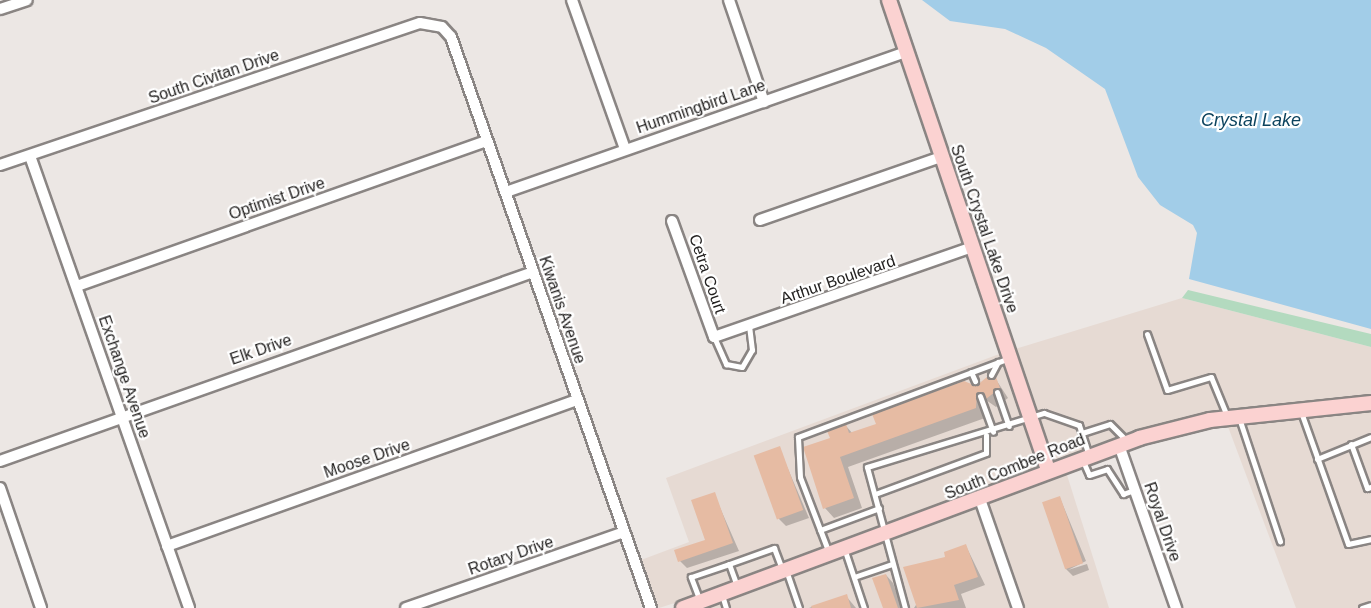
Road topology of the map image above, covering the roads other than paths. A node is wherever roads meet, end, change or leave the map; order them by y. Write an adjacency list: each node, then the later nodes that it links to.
1 (27, 0): 5 (street)
2 (572, 0): 10 (street)
3 (729, 0): 8 (street)
4 (889, 0): 7 (main road, South Crystal Lake Drive)
5 (0, 9)
6 (439, 26): 9 (street, Kiwanis Avenue); 11 (street, South Civitan Drive)
7 (906, 52): 8 (street, Hummingbird Lane); 12 (main road, South Crystal Lake Drive)
8 (764, 102): 10 (street, Hummingbird Lane)
9 (487, 141): 14 (street, Kiwanis Avenue); 19 (street, Optimist Drive)
10 (625, 149): 14 (street, Hummingbird Lane)
11 (30, 156): 13 (street, South Civitan Drive); 19 (street, Exchange Avenue)
12 (941, 157): 15 (street); 17 (main road, South Crystal Lake Drive)
13 (0, 165)
14 (506, 192): 18 (street, Kiwanis Avenue)
15 (760, 220)
16 (672, 221): 22 (street, Cetra Court)
17 (970, 248): 20 (street, Arthur Boulevard); 23 (main road, South Crystal Lake Drive)
18 (533, 272): 29 (street, Kiwanis Avenue); 33 (street, Elk Drive)
19 (77, 286): 33 (street, Exchange Avenue)
20 (749, 326): 22 (street, Arthur Boulevard); 22 (lane)
21 (1147, 333): 32 (lane)
22 (714, 337)
23 (1004, 360): 24 (lane); 25 (lane); 34 (main road, South Crystal Lake Drive)
24 (971, 372): 26 (lane); 52 (lane)
25 (991, 375)
26 (975, 381)
27 (997, 392): 35 (lane)
28 (980, 396): 36 (lane)
29 (577, 400): 53 (street, Kiwanis Avenue); 57 (street, Moose Drive)
30 (1371, 403): 31 (main road, South Combee Road)
31 (1300, 410): 32 (main road, South Combee Road); 43 (lane)
32 (1233, 417): 40 (main road, South Combee Road); 56 (lane)
33 (122, 418): 44 (street, Elk Drive); 57 (street, Exchange Avenue)
34 (1031, 418): 35 (lane); 37 (lane); 45 (main road, South Crystal Lake Drive)
35 (1009, 426): 36 (lane)
36 (993, 432): 38 (lane)
37 (1082, 433): 40 (lane); 42 (lane)
38 (986, 435): 49 (lane); 49 (lane)
39 (1371, 437): 41 (lane)
40 (1123, 444): 42 (main road, South Combee Road); 48 (street, Royal Drive)
41 (1351, 444): 43 (lane); 46 (lane)
42 (1085, 457): 45 (main road, South Combee Road); 48 (lane)
43 (1317, 459): 55 (lane)
44 (0, 461)
45 (1048, 469): 50 (main road, South Combee Road)
46 (1371, 487)
47 (0, 488): 68 (street)
48 (1135, 490): 77 (street, Royal Drive)
49 (874, 494): 51 (lane)
50 (980, 499): 54 (main road, South Combee Road); 76 (street)
51 (879, 508): 52 (lane); 54 (lane)
52 (820, 530): 59 (lane)
53 (624, 532): 70 (street, Rotary Drive); 71 (street, Kiwanis Avenue)
54 (886, 535): 58 (main road, South Combee Road); 61 (lane)
55 (1371, 539)
56 (1280, 541)
57 (167, 546): 69 (street, Exchange Avenue)
58 (845, 551): 59 (main road, South Combee Road); 63 (lane)
59 (830, 556): 62 (main road, South Combee Road)
60 (729, 564): 62 (lane); 64 (lane); 65 (lane)
61 (891, 564): 63 (lane); 75 (lane)
62 (786, 573): 64 (main road, South Combee Road); 73 (lane)
63 (854, 577): 74 (lane)
64 (738, 590): 66 (main road, South Combee Road)
65 (700, 602): 66 (main road, South Combee Road); 72 (main road, South Combee Road)
66 (724, 602)
67 (1371, 605): 78 (lane)
68 (41, 608)
69 (189, 608)
70 (406, 608)
71 (651, 608)
72 (683, 608)
73 (799, 608)
74 (864, 608)
75 (905, 608)
76 (1018, 608)
77 (1176, 608)
78 (1362, 608)

